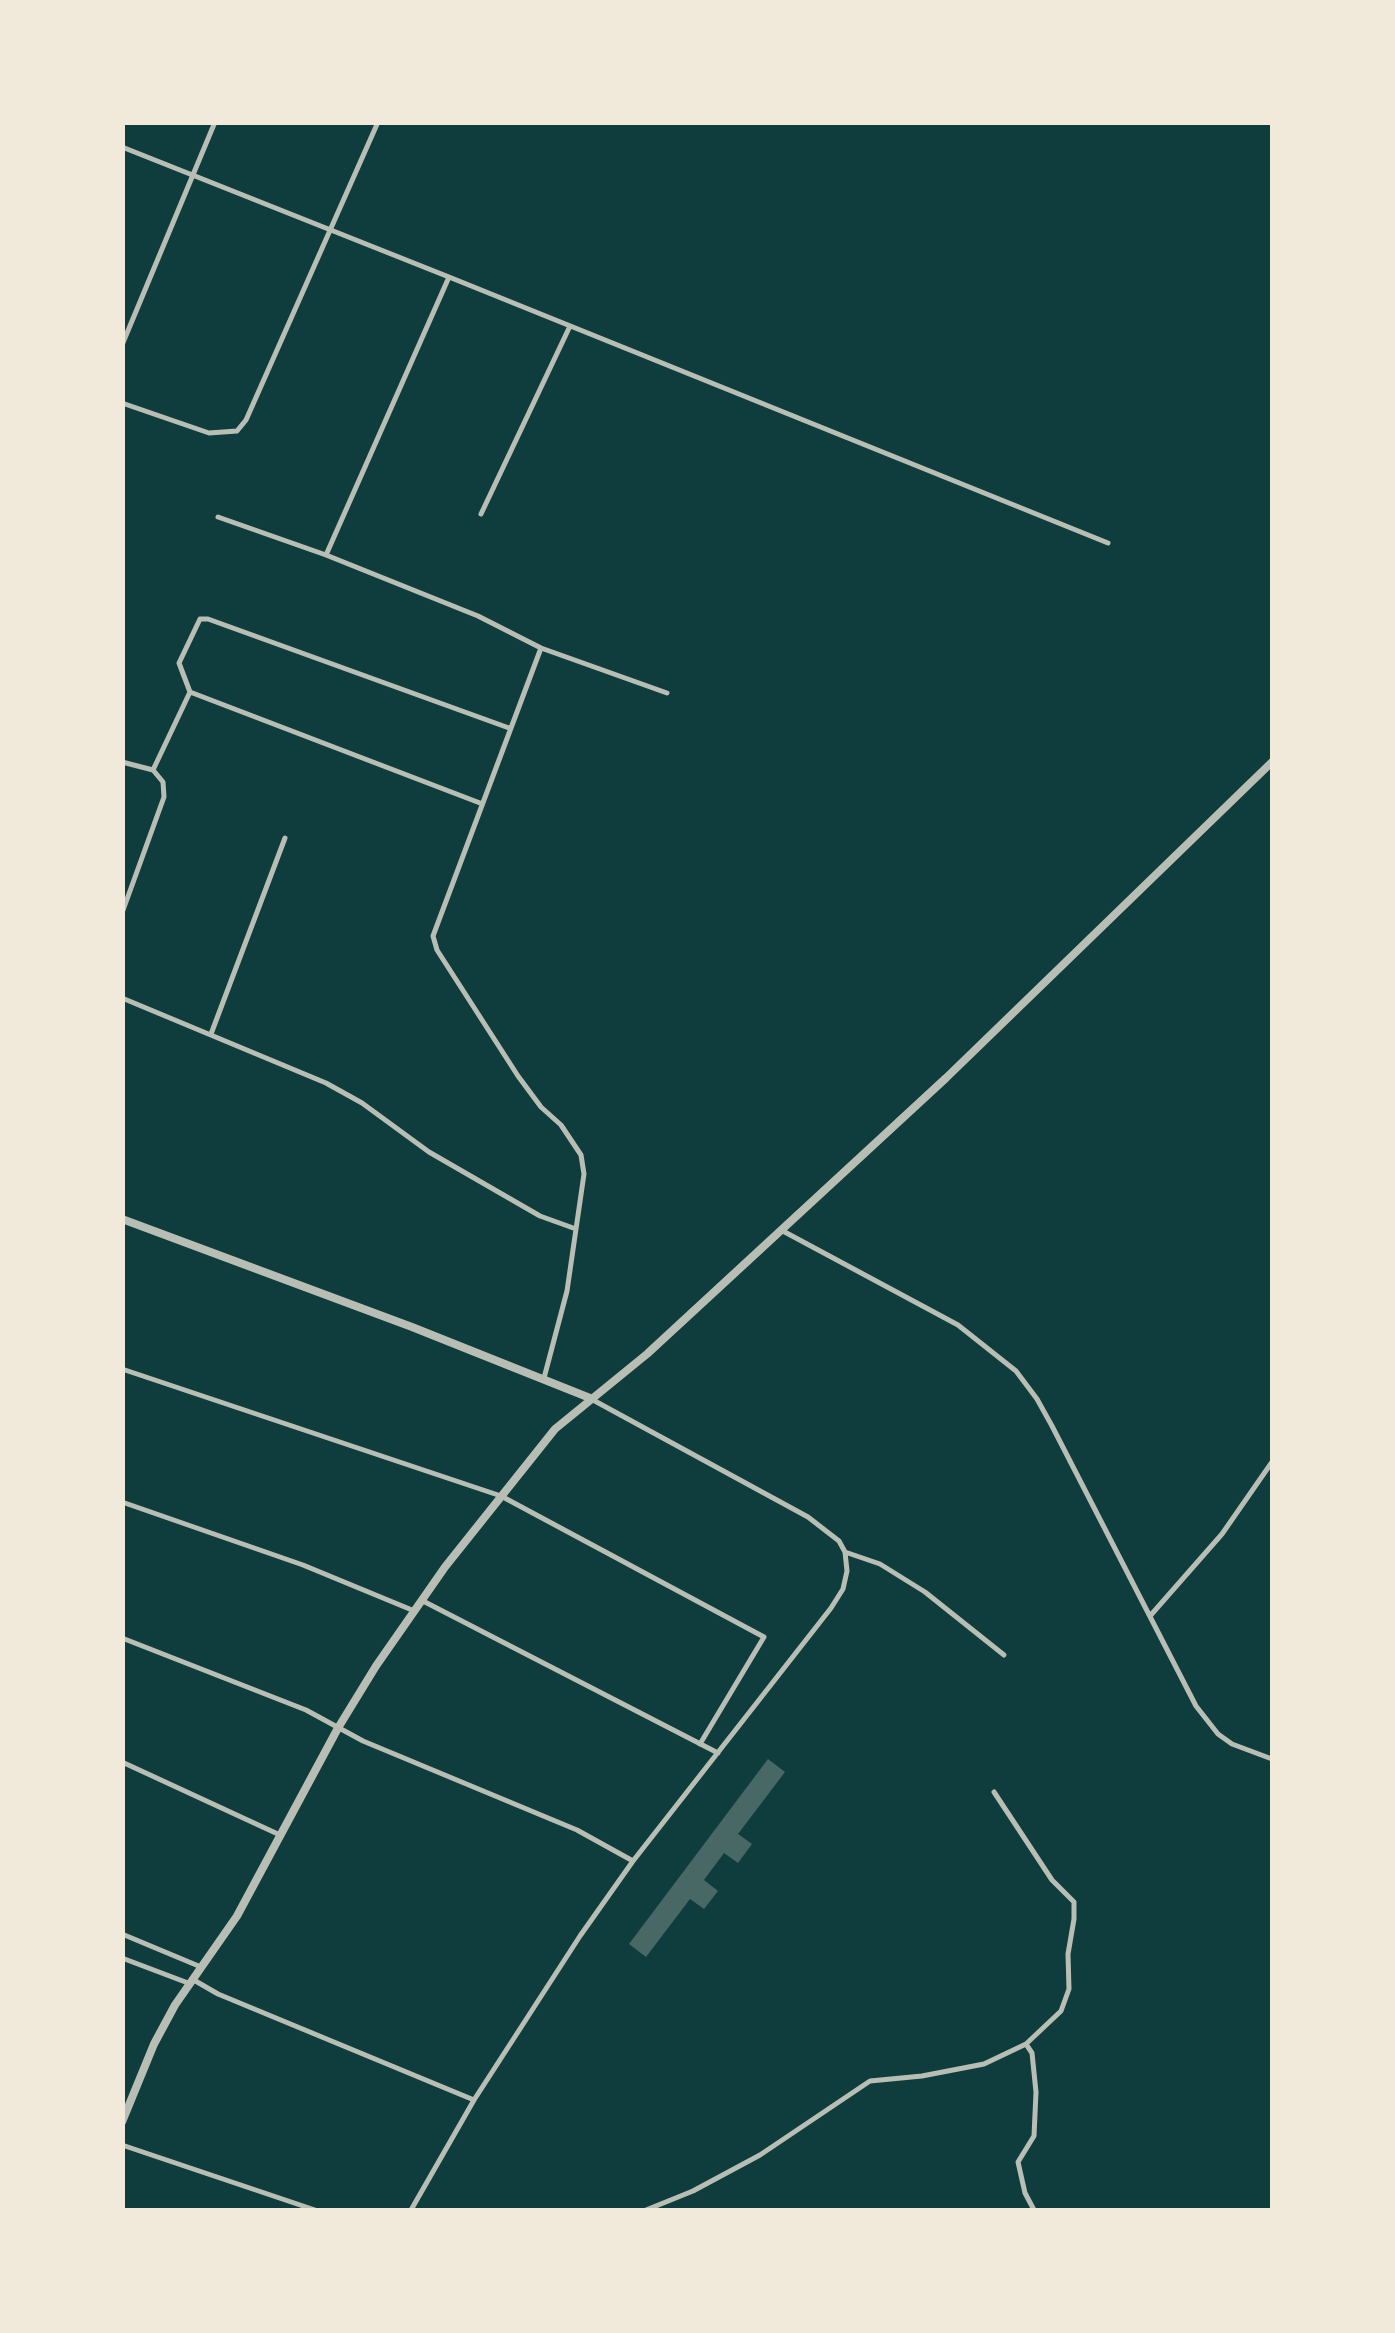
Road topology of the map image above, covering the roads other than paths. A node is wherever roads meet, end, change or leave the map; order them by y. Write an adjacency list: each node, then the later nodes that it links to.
1 (216, 122): 4 (street)
2 (378, 122): 5 (street)
3 (122, 147): 4 (street)
4 (193, 176): 5 (street); 8 (street)
5 (330, 230): 6 (street); 9 (street)
6 (449, 277): 7 (street); 13 (street)
7 (570, 326): 10 (street); 12 (street)
8 (122, 345)
9 (122, 403)
10 (481, 514)
11 (218, 517): 13 (street)
12 (1108, 543)
13 (326, 555): 14 (street)
14 (541, 648): 16 (street); 17 (street)
15 (190, 692): 17 (street); 20 (street); 21 (street)
16 (666, 693)
17 (509, 728): 21 (street)
18 (122, 762): 20 (street)
19 (1272, 762): 28 (street)
20 (153, 770): 23 (street)
21 (480, 803): 27 (street)
22 (285, 838): 25 (street)
23 (122, 913)
24 (122, 998): 25 (street)
25 (211, 1034): 27 (street)
26 (122, 1219): 30 (street)
27 (576, 1229): 30 (street)
28 (781, 1230): 31 (street); 38 (street)
29 (122, 1369): 33 (street)
30 (544, 1378): 31 (street)
31 (590, 1398): 33 (street); 35 (street)
32 (1272, 1462): 38 (street)
33 (501, 1496): 36 (street); 42 (street)
34 (122, 1502): 37 (street)
35 (845, 1552): 40 (street); 43 (street)
36 (420, 1600): 37 (street); 42 (street)
37 (412, 1610): 41 (street)
38 (1150, 1616): 44 (street)
39 (122, 1638): 41 (street)
40 (1004, 1655)
41 (338, 1728): 47 (street); 48 (street)
42 (700, 1744): 43 (street)
43 (718, 1753): 48 (street)
44 (1272, 1759)
45 (122, 1762): 47 (street)
46 (994, 1792): 53 (street)
47 (280, 1834): 51 (street)
48 (633, 1861): 54 (street)
49 (122, 1934): 51 (street)
50 (122, 1958): 52 (street)
51 (201, 1968): 52 (street)
52 (190, 1981): 54 (street); 55 (street)
53 (1026, 2044): 59 (street); 60 (street)
54 (474, 2100): 58 (street)
55 (122, 2122)
56 (122, 2146): 57 (street)
57 (315, 2210)
58 (411, 2210)
59 (646, 2210)
60 (1034, 2210)

